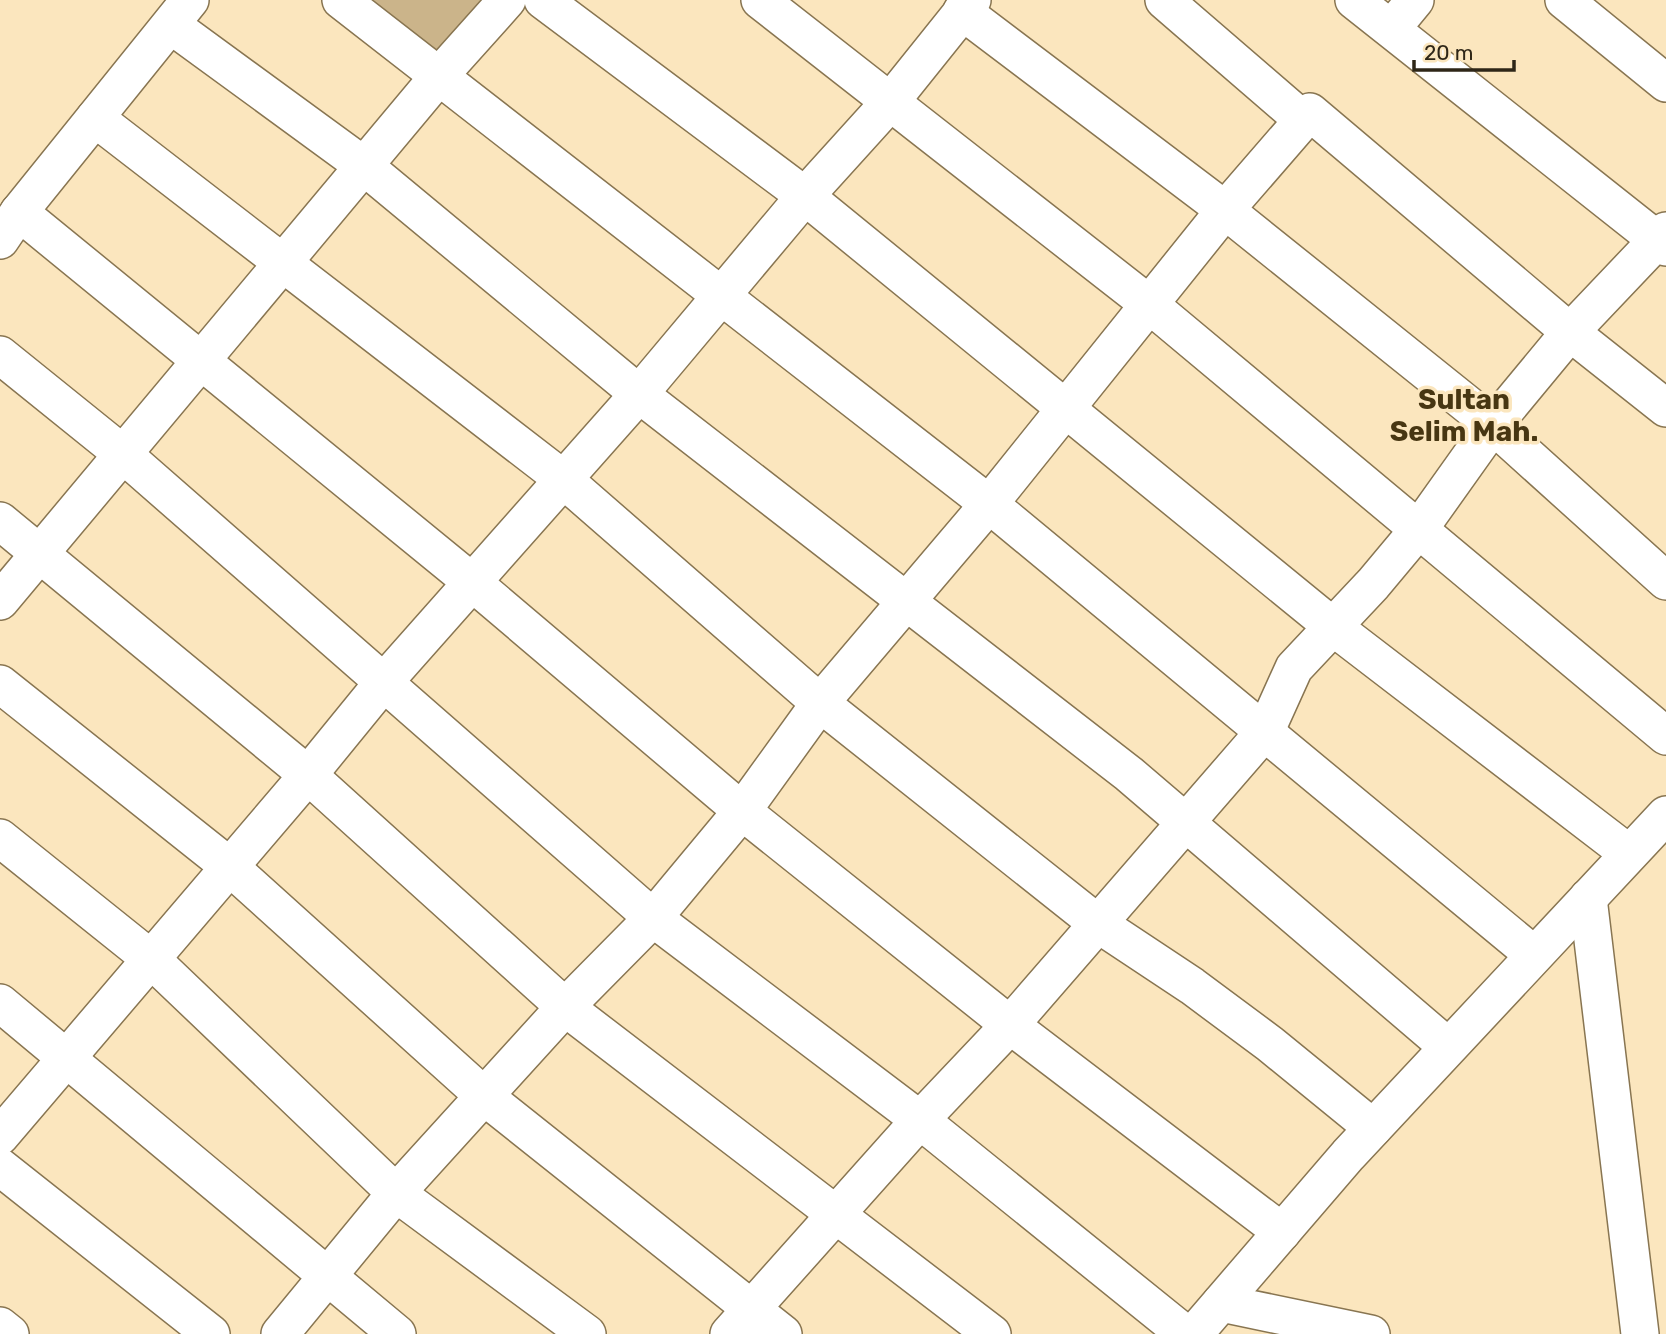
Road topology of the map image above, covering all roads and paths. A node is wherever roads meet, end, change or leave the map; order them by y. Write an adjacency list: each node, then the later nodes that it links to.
1 (341, 0): 12 (street)
2 (507, 0): 12 (street)
3 (543, 0): 18 (street)
4 (760, 0): 14 (street)
5 (1164, 0): 16 (street)
6 (1354, 0): 11 (street)
7 (1415, 0): 11 (street)
8 (1564, 0): 13 (street)
9 (967, 6): 14 (street); 19 (street)
10 (180, 12): 15 (street); 17 (street)
11 (1392, 28): 21 (street)
12 (439, 76): 17 (street); 23 (street)
13 (1666, 83)
14 (891, 101): 18 (street); 24 (street)
15 (94, 118): 20 (street); 22 (street)
16 (1303, 120): 19 (street); 25 (street)
17 (364, 166): 22 (street); 28 (street)
18 (805, 196): 23 (street); 30 (street)
19 (1225, 210): 24 (street); 31 (street)
20 (9, 226): 27 (street)
21 (1663, 239): 25 (street)
22 (282, 265): 27 (street); 33 (street)
23 (720, 295): 28 (street); 34 (street)
24 (1150, 305): 30 (street); 36 (street)
25 (1570, 332): 29 (street); 31 (street)
26 (0, 355): 32 (street)
27 (200, 363): 32 (street); 39 (street)
28 (639, 394): 33 (street); 41 (street)
29 (1666, 408)
30 (1065, 410): 34 (street); 42 (street)
31 (1493, 425): 36 (street); 38 (street)
32 (124, 455): 37 (street); 43 (street)
33 (563, 479): 39 (street); 45 (street)
34 (989, 504): 41 (street); 46 (street)
35 (0, 521): 37 (street)
36 (1419, 529): 42 (street); 47 (street)
37 (42, 555): 40 (street); 48 (street)
38 (1666, 581)
39 (473, 583): 43 (street); 49 (street)
40 (0, 601)
41 (905, 602): 45 (street); 51 (street)
42 (1332, 626): 46 (street); 53 (street)
43 (383, 683): 48 (street); 56 (street)
44 (0, 684): 54 (street)
45 (820, 703): 49 (street); 57 (street)
46 (1266, 730): 51 (street); 58 (street)
47 (1666, 736)
48 (308, 775): 54 (street); 61 (street)
49 (742, 811): 56 (street); 62 (street)
50 (1665, 818): 53 (street)
51 (1186, 820): 57 (street); 63 (street)
52 (0, 838): 59 (street)
53 (1628, 853): 55 (street)
54 (230, 867): 59 (street); 65 (street)
55 (1588, 898): 58 (street); 87 (street)
56 (653, 918): 61 (street); 66 (street)
57 (1097, 923): 62 (street); 67 (street)
58 (1534, 955): 63 (street)
59 (151, 959): 64 (street); 70 (street)
60 (0, 1003): 64 (street)
61 (565, 1007): 65 (street); 71 (street)
62 (1010, 1026): 66 (street); 72 (street)
63 (1448, 1047): 67 (street)
64 (65, 1059): 68 (street); 73 (street)
65 (484, 1096): 70 (street); 75 (street)
66 (920, 1120): 71 (street); 84 (street)
67 (1373, 1128): 72 (street)
68 (0, 1136)
69 (0, 1167): 78 (street)
70 (396, 1193): 73 (street); 81 (street)
71 (835, 1214): 75 (street); 83 (street)
72 (1282, 1232): 74 (street)
73 (328, 1277): 79 (street); 80 (street)
74 (1221, 1303): 85 (street); 86 (street)
75 (739, 1322): 82 (street)
76 (0, 1326): 77 (street)
77 (10, 1334)
78 (211, 1334)
79 (280, 1334)
80 (397, 1334)
81 (587, 1334)
82 (783, 1334)
83 (992, 1334)
84 (1185, 1334)
85 (1194, 1334)
86 (1371, 1334)
87 (1640, 1334)

